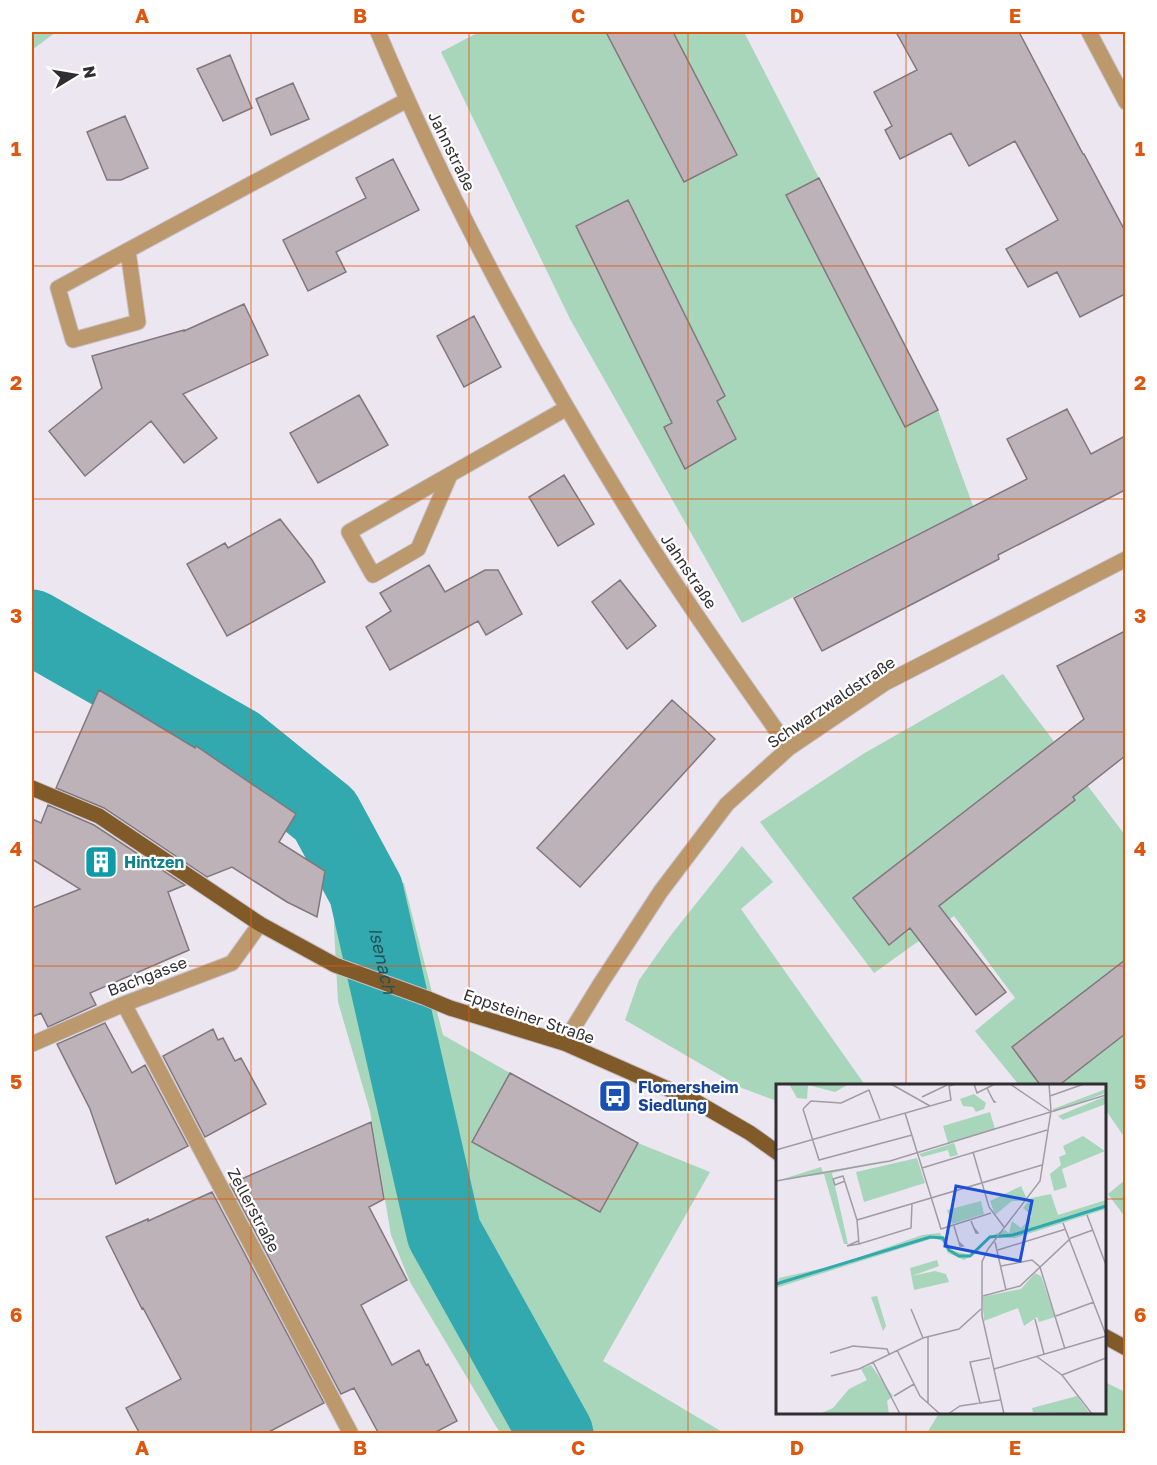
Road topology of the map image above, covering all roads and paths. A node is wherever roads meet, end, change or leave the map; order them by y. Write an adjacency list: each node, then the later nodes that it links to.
1 (378, 32): 3 (street, Jahnstraße)
2 (1089, 32): 4 (street)
3 (407, 100): 5 (street, Jahnstraße); 6 (street, Jahnstraße)
4 (1125, 102)
5 (128, 251): 5 (street, Jahnstraße)
6 (567, 408): 7 (street); 9 (street, Jahnstraße)
7 (450, 475): 7 (street)
8 (1125, 559): 9 (street, Schwarzwaldstraße)
9 (789, 748): 13 (street, Schwarzwaldstraße)
10 (32, 788): 11 (main road, Eppsteiner Straße)
11 (260, 924): 12 (street, Bachgasse); 13 (main road, Eppsteiner Straße)
12 (124, 1004): 14 (street, Bachgasse); 18 (street, Zellerstraße)
13 (564, 1043): 15 (main road, Eppsteiner Straße)
14 (32, 1044)
15 (776, 1152)
16 (1106, 1337): 17 (main road)
17 (1125, 1348)
18 (351, 1434)

